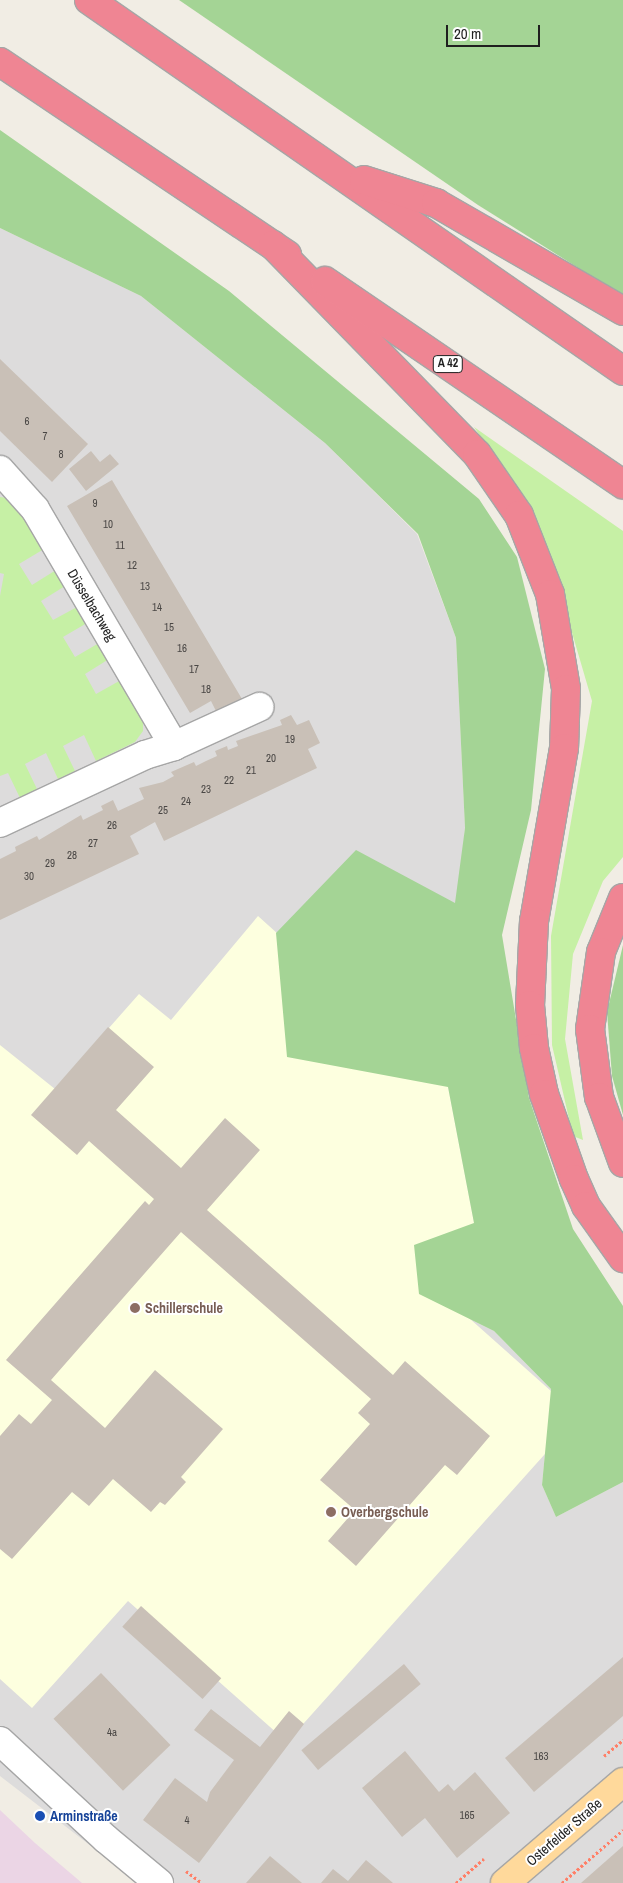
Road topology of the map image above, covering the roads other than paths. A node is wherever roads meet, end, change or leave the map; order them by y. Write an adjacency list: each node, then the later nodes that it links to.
1 (89, 0): 3 (highway)
2 (0, 62): 4 (highway, A 42)
3 (341, 172): 5 (highway); 6 (highway)
4 (273, 245): 8 (highway, A 42); 14 (highway)
5 (623, 311)
6 (623, 371)
7 (0, 470): 10 (street, Düsselbachweg)
8 (623, 484)
9 (258, 707): 10 (street)
10 (174, 746): 11 (street)
11 (0, 823)
12 (623, 898): 13 (highway)
13 (623, 1163)
14 (623, 1258)
15 (0, 1741): 17 (street)
16 (623, 1782): 18 (main road, Osterfelder Straße)
17 (159, 1883)
18 (505, 1883)

